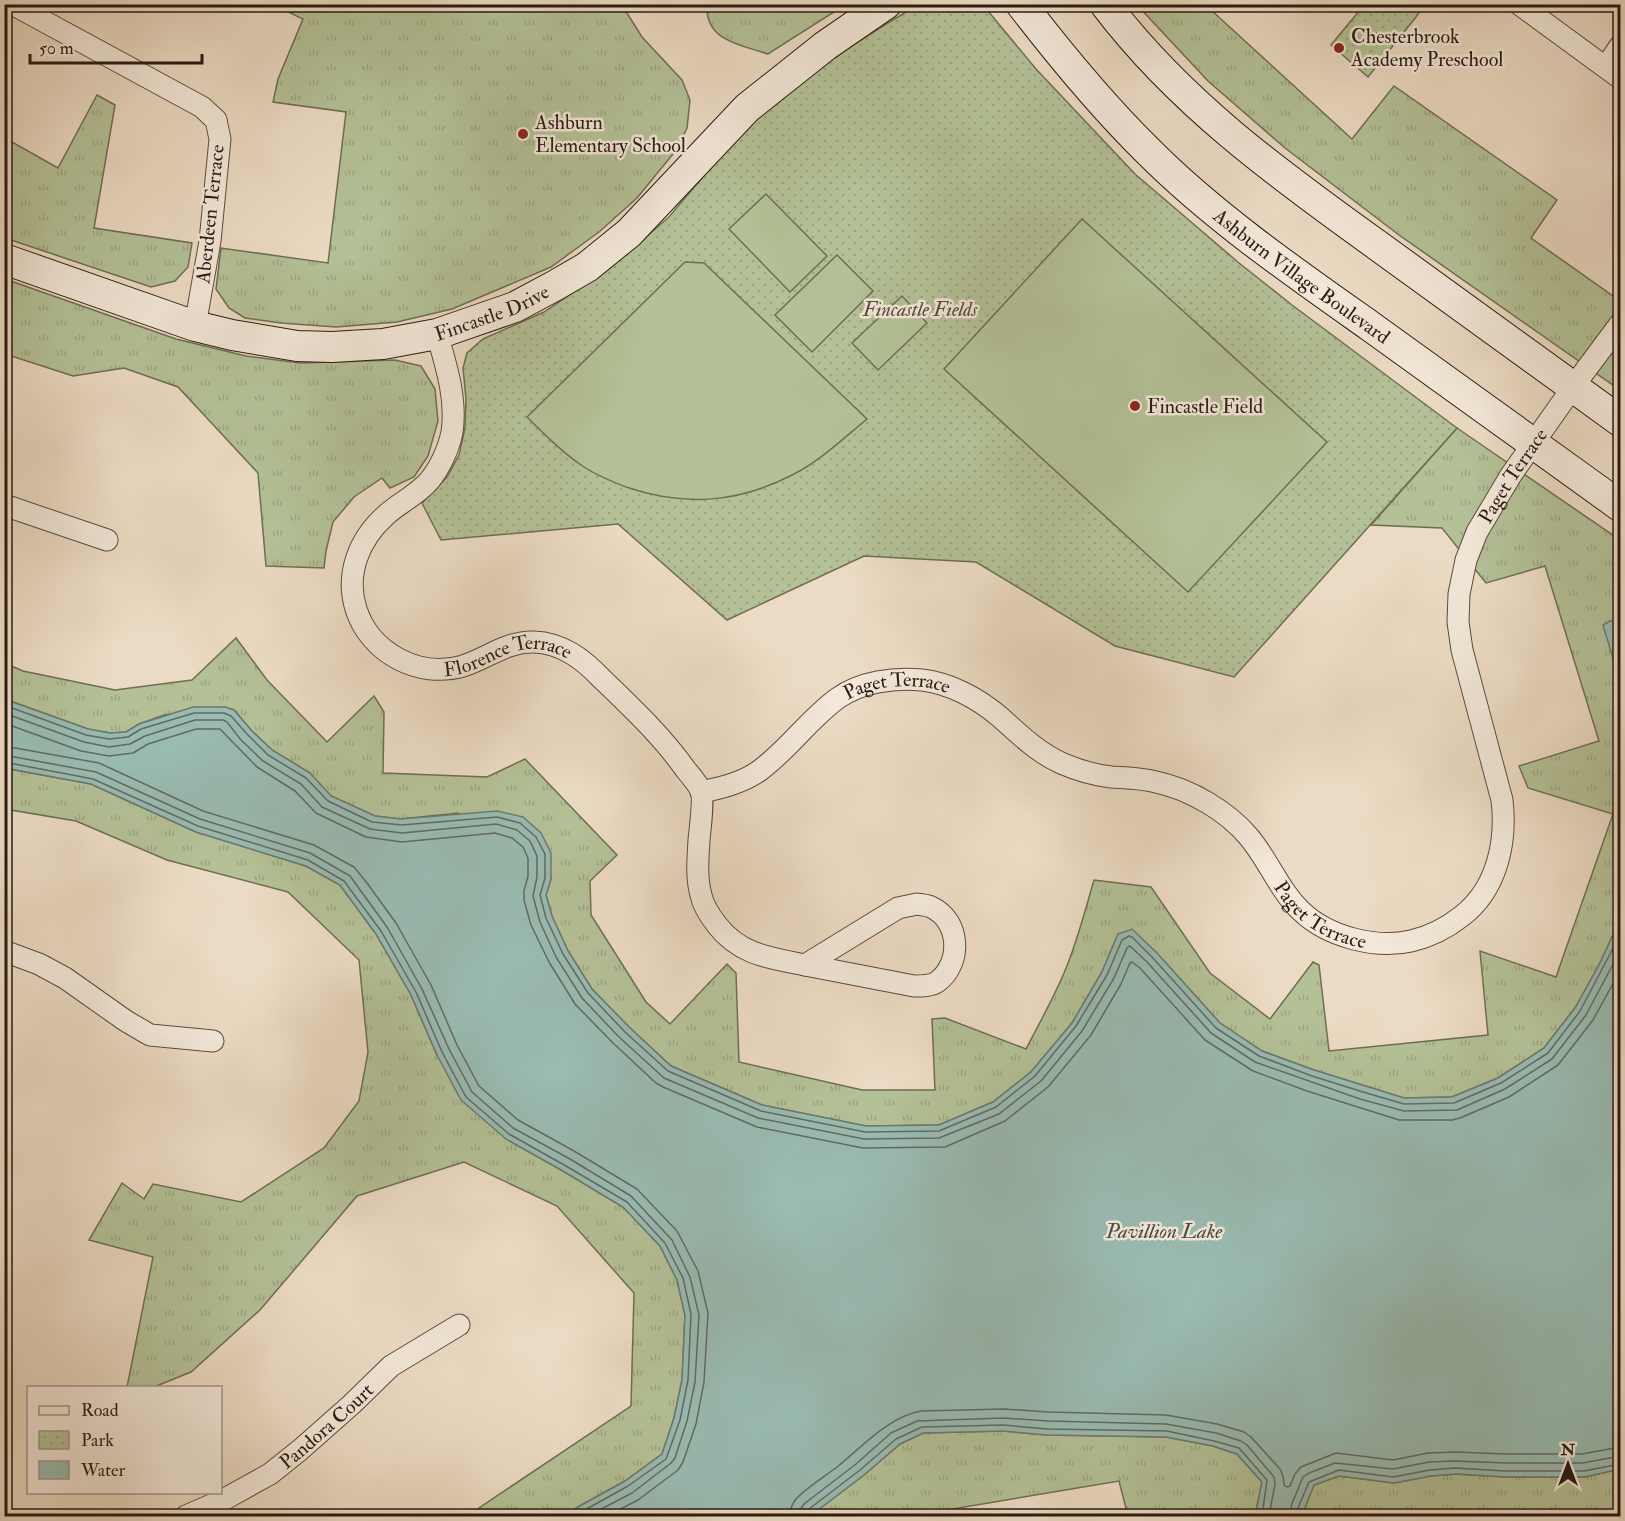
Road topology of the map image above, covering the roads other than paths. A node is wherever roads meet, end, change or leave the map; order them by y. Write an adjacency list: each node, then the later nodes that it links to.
1 (12, 4): 10 (street, Aberdeen Terrace)
2 (886, 4): 11 (main road, Fincastle Drive)
3 (1021, 4): 14 (main road, Ashburn Village Boulevard)
4 (1105, 4): 12 (main road)
5 (1519, 4): 7 (street)
6 (1620, 46): 7 (street)
7 (1613, 73)
8 (4, 259): 10 (main road, Fincastle Drive)
9 (1620, 324): 12 (street, Paget Terrace)
10 (195, 326): 11 (main road, Fincastle Drive)
11 (437, 334): 18 (street, Florence Terrace)
12 (1573, 387): 13 (main road); 14 (street, Paget Terrace)
13 (1620, 421)
14 (1533, 444): 16 (main road, Ashburn Village Boulevard); 18 (street, Paget Terrace)
15 (4, 505): 17 (street)
16 (1620, 506)
17 (107, 540)
18 (701, 792): 20 (street)
19 (4, 951): 21 (street)
20 (805, 964): 20 (street)
21 (213, 1041)
22 (459, 1324): 23 (street, Pandora Court)
23 (186, 1516)

